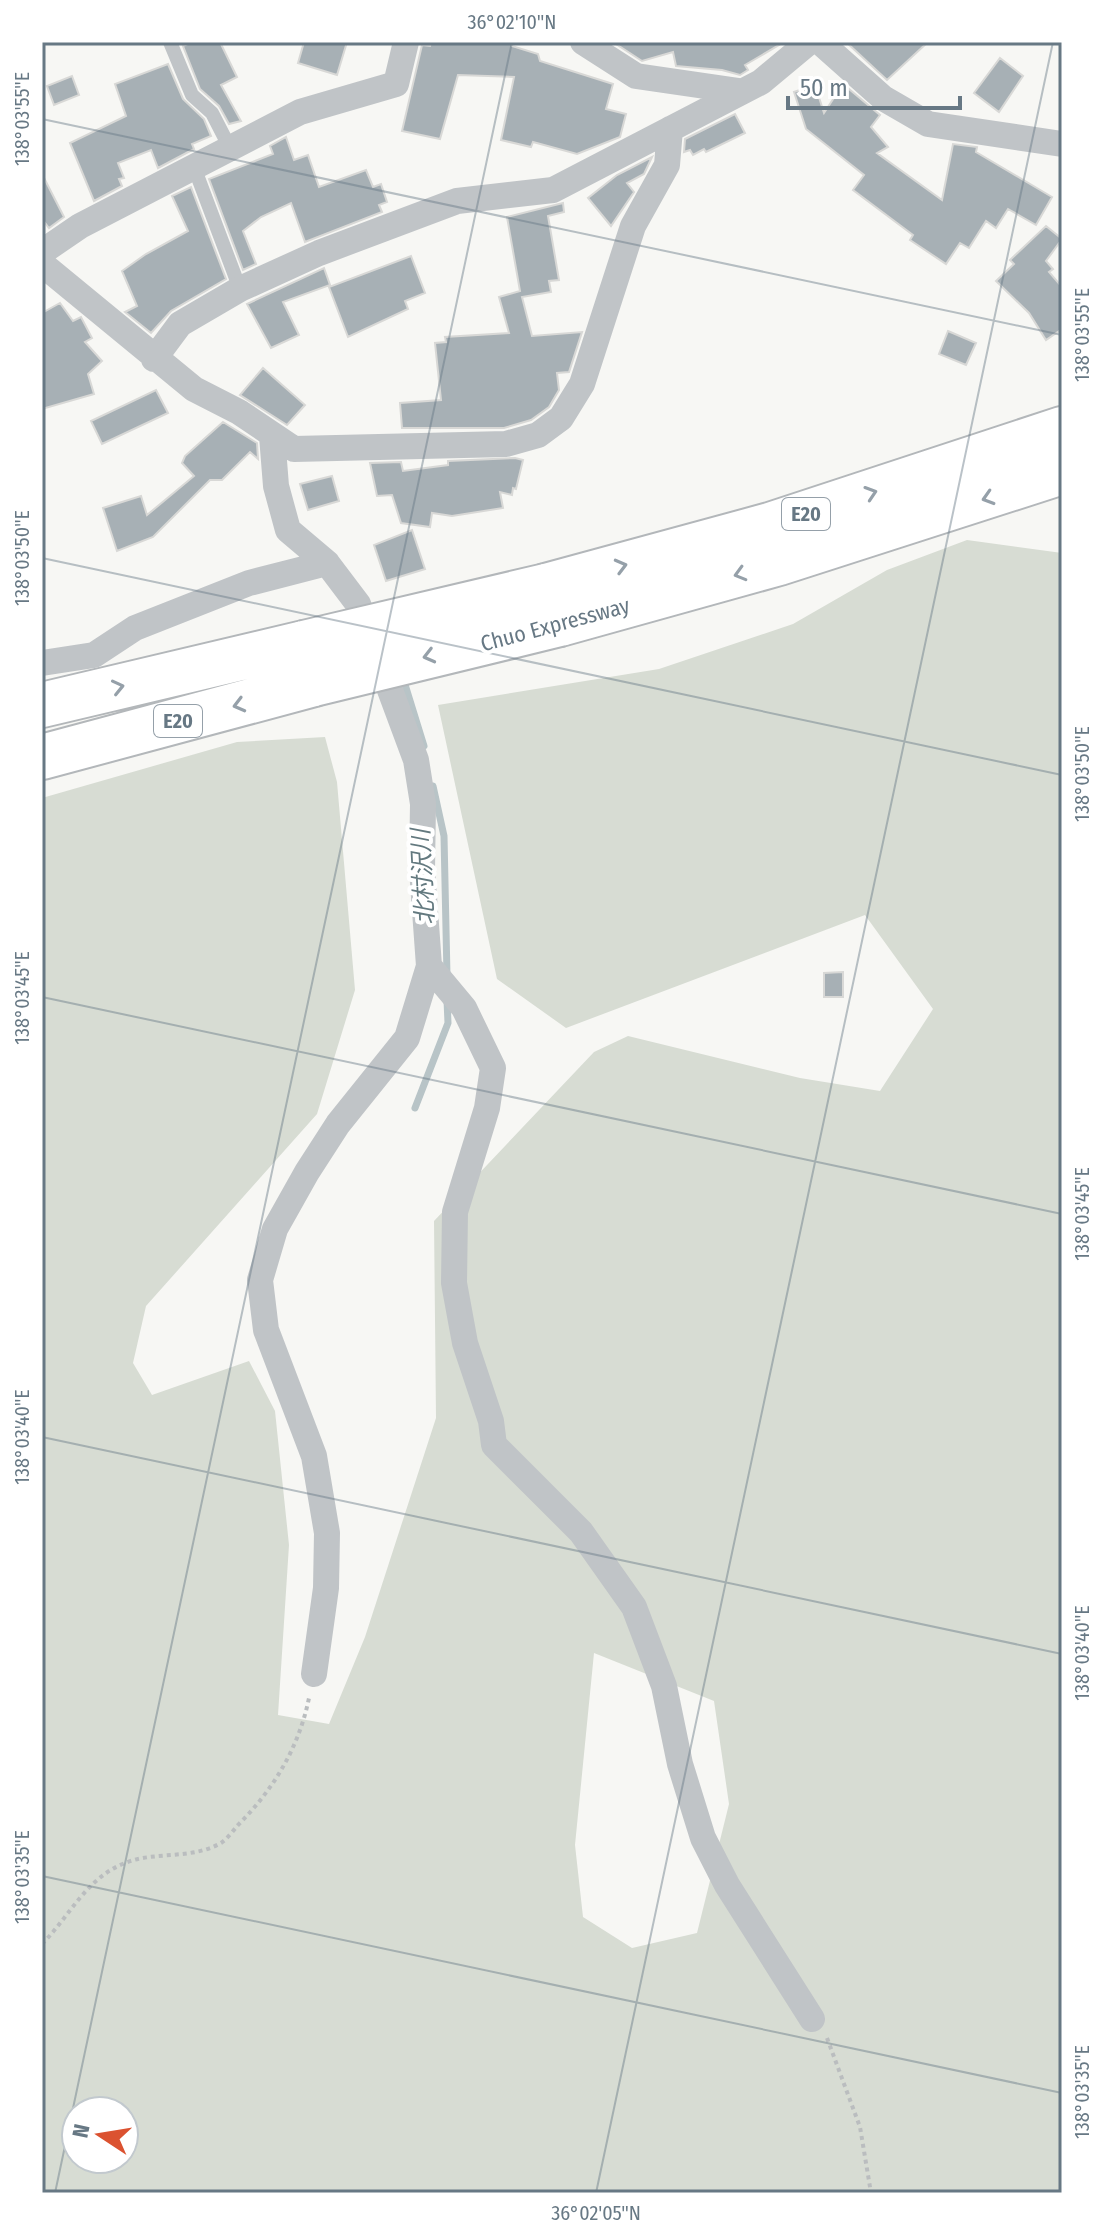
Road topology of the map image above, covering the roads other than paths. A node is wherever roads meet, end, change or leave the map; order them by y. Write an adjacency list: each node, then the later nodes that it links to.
1 (170, 42): 9 (lane)
2 (406, 42): 9 (street)
3 (583, 42): 6 (street)
4 (809, 42): 6 (street)
5 (820, 42): 8 (street)
6 (739, 91): 7 (street)
7 (670, 129): 13 (street); 16 (street)
8 (1062, 144)
9 (230, 148): 10 (street)
10 (194, 167): 11 (street); 13 (lane)
11 (42, 252)
12 (42, 264): 14 (street)
13 (240, 289): 14 (street)
14 (154, 359): 16 (street)
15 (1062, 429): 19 (highway, Chuo Expressway / E20, one-way to 15)
16 (272, 436): 18 (street)
17 (1062, 472): 19 (highway, Chuo Expressway / E20, one-way to 19)
18 (327, 563): 20 (street); 23 (street)
19 (553, 605): 21 (highway, Chuo Expressway / E20, one-way to 19, bridge); 22 (highway, Chuo Expressway / E20, one-way to 22, bridge)
20 (42, 663)
21 (42, 705)
22 (42, 757)
23 (429, 966): 24 (street); 25 (street)
24 (314, 1674)
25 (812, 2019)

